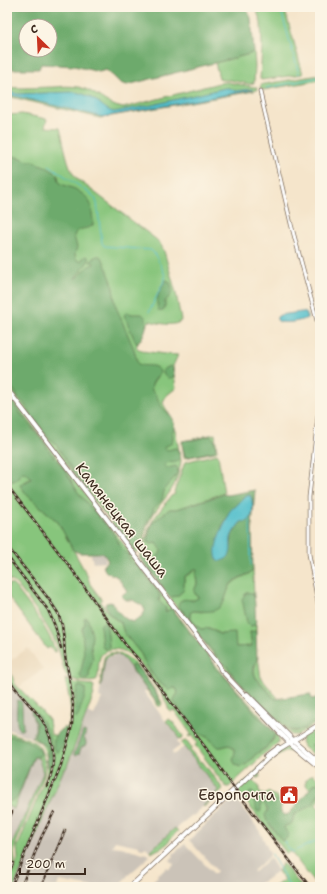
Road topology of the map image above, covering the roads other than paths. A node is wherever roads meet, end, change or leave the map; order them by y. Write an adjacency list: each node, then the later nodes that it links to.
1 (260, 92): 2 (street)
2 (320, 332)
3 (7, 389): 7 (main road, Камянецкая шаша)
4 (320, 398): 5 (street)
5 (320, 614)
6 (320, 724): 7 (main road)
7 (291, 741): 8 (main road, Камянецкая шаша); 9 (main road, Камянецкая шаша); 10 (main road)
8 (320, 763)
9 (320, 768)
10 (128, 887)

